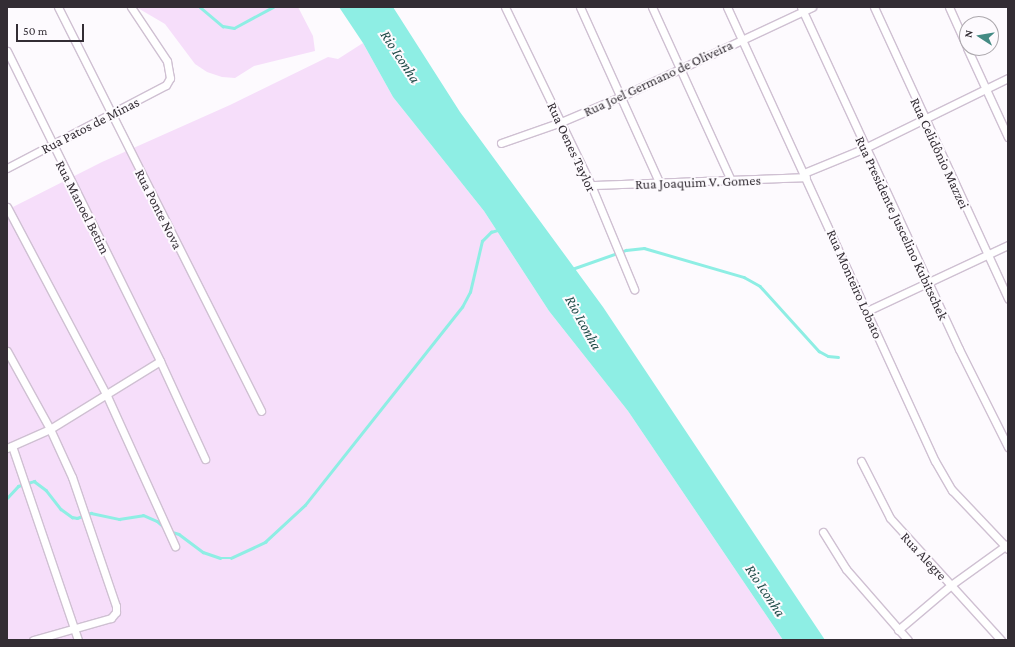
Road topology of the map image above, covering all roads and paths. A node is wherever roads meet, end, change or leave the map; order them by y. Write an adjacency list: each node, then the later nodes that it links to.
1 (58, 7): 19 (street, Rua Ponte Nova)
2 (131, 7): 19 (street, Rua Patos de Minas)
3 (505, 7): 21 (street, Rua Oenes Taylor)
4 (580, 7): 18 (street)
5 (652, 7): 15 (street)
6 (727, 7): 12 (street, Rua Monteiro Lobato)
7 (812, 7): 10 (street, Rua Joel Germano de Oliveira)
8 (874, 7): 20 (street, Rua Celidônio Mazzei)
9 (949, 7): 11 (street)
10 (802, 9): 12 (street, Rua Joel Germano de Oliveira); 25 (street, Rua Presidente Juscelino Kubitschek)
11 (959, 30)
12 (742, 39): 15 (street, Rua Joel Germano de Oliveira); 27 (street, Rua Monteiro Lobato)
13 (7, 51): 24 (street, Rua Manoel Betim)
14 (971, 56): 17 (street)
15 (681, 67): 18 (street, Rua Joel Germano de Oliveira); 28 (street)
16 (1008, 78): 17 (street, Rua Joaquim V. Gomes)
17 (985, 89): 20 (street, Rua Joaquim V. Gomes); 22 (street)
18 (620, 97): 21 (street, Rua Joel Germano de Oliveira); 29 (street)
19 (112, 114): 24 (street, Rua Patos de Minas); 41 (street, Rua Ponte Nova)
20 (924, 119): 25 (street, Rua Joaquim V. Gomes); 33 (street, Rua Celidônio Mazzei)
21 (561, 122): 23 (street, Rua Joel Germano de Oliveira); 30 (street, Rua Oenes Taylor)
22 (1008, 138)
23 (501, 143)
24 (52, 144): 26 (street, Rua Patos de Minas); 39 (street, Rua Manoel Betim)
25 (865, 148): 27 (street, Rua Joaquim V. Gomes); 34 (street, Rua Presidente Juscelino Kubitschek)
26 (7, 168)
27 (805, 175): 28 (street, Rua Joaquim V. Gomes); 37 (street, Rua Monteiro Lobato)
28 (731, 180): 29 (street, Rua Joaquim V. Gomes)
29 (660, 184): 30 (street, Rua Joaquim V. Gomes)
30 (591, 185): 35 (street, Rua Oenes Taylor)
31 (8, 210): 40 (street)
32 (1008, 246): 33 (street)
33 (988, 255): 34 (street); 36 (street, Rua Celidônio Mazzei)
34 (927, 282): 37 (street); 44 (street, Rua Presidente Juscelino Kubitschek)
35 (634, 289)
36 (1008, 298)
37 (867, 311): 49 (street, Rua Monteiro Lobato)
38 (7, 351): 42 (street)
39 (160, 361): 40 (street); 45 (street, Rua Manoel Betim)
40 (107, 396): 42 (street); 48 (street)
41 (261, 411)
42 (50, 430): 43 (street); 51 (street)
43 (10, 447): 51 (street)
44 (1008, 447)
45 (205, 459)
46 (861, 462): 50 (street, Rua Alegre)
47 (823, 532): 52 (street)
48 (175, 546)
49 (1007, 546): 50 (street)
50 (951, 585): 52 (street); 56 (street, Rua Alegre)
51 (74, 630): 53 (street); 54 (street)
52 (898, 630): 55 (street)
53 (33, 640)
54 (78, 640)
55 (908, 640)
56 (1001, 640)

